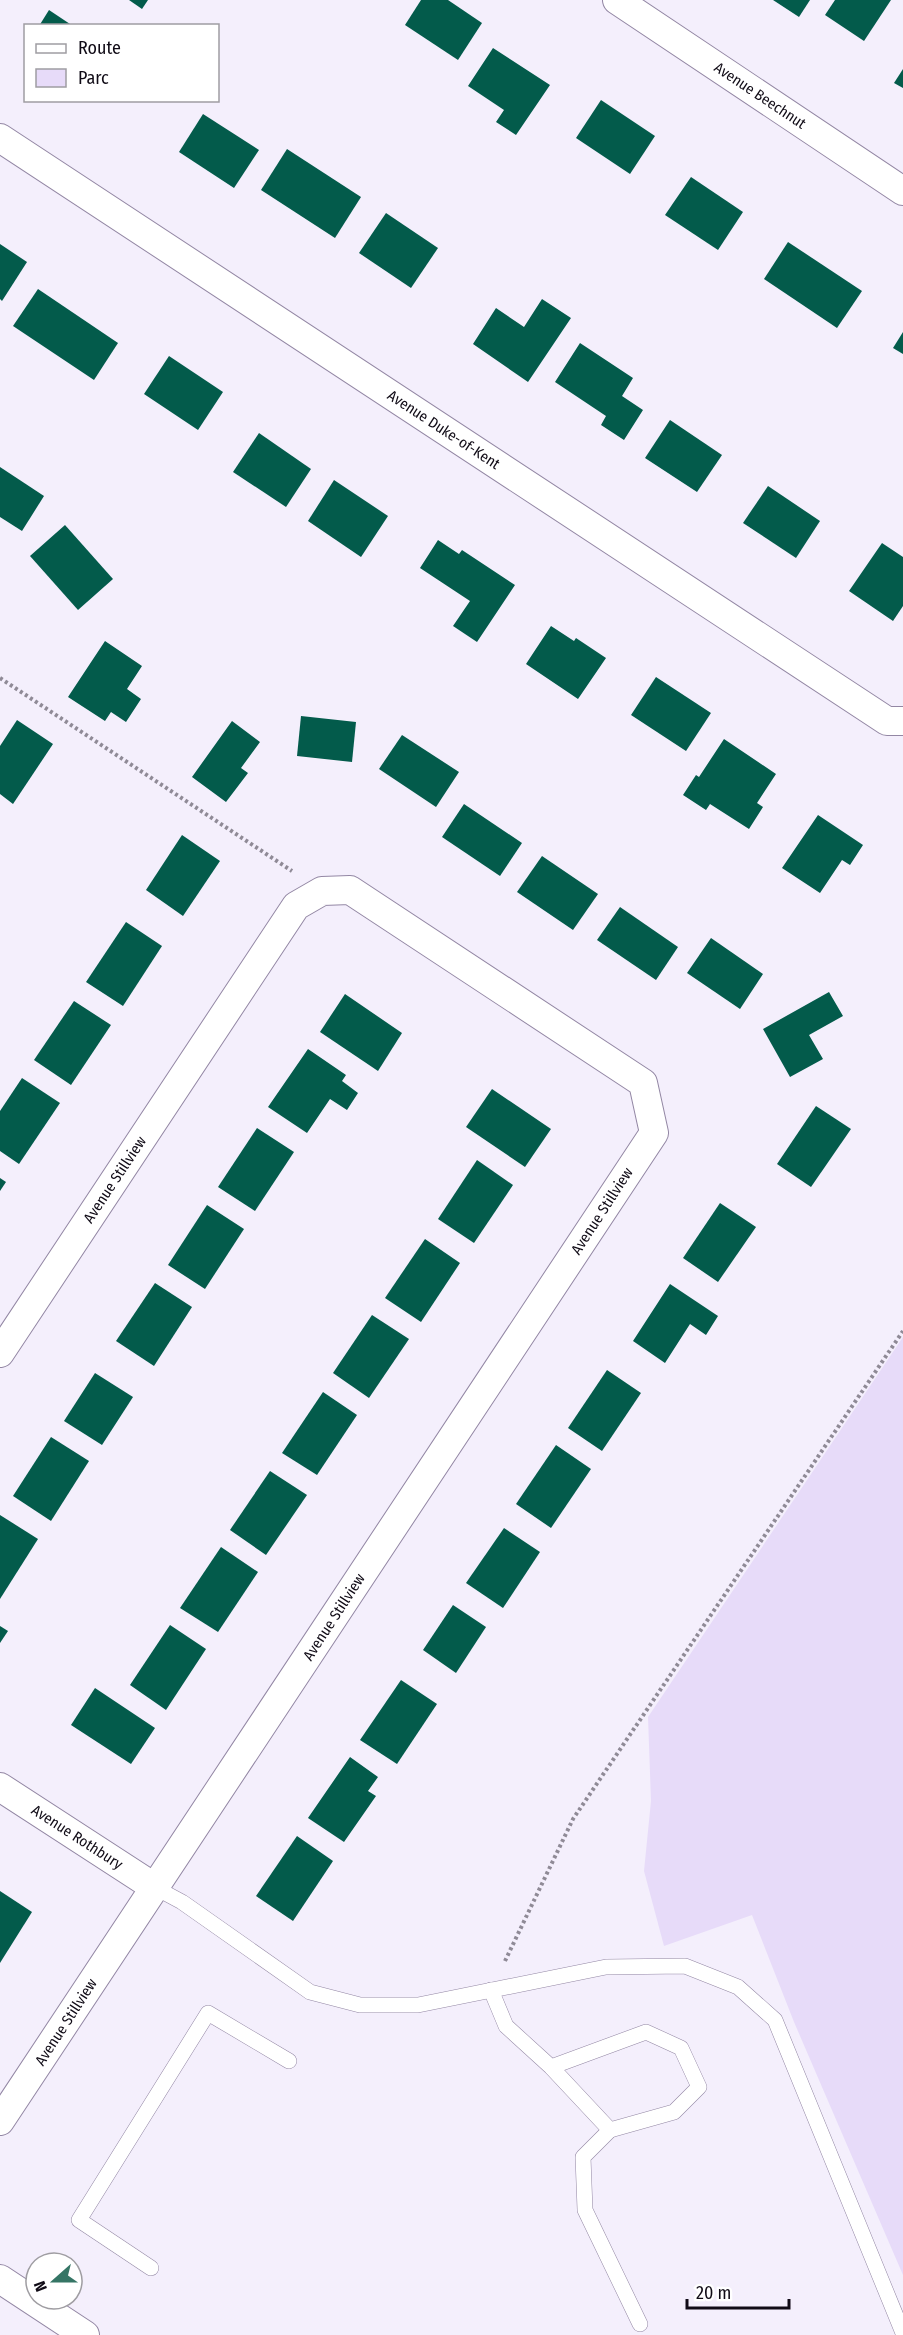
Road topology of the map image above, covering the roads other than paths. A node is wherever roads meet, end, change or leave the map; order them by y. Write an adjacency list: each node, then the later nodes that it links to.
1 (617, 0): 3 (street, Avenue Beechnut)
2 (0, 138): 4 (street, Avenue Duke-of-Kent)
3 (903, 191)
4 (895, 721)
5 (0, 1353): 7 (street, Avenue Stillview)
6 (0, 1787): 7 (street, Avenue Rothbury)
7 (154, 1887): 8 (lane); 11 (street, Avenue Stillview)
8 (491, 1990): 10 (lane); 16 (lane)
9 (289, 2061): 13 (lane)
10 (551, 2067): 12 (lane); 12 (lane)
11 (0, 2121)
12 (610, 2130): 15 (lane)
13 (152, 2268)
14 (0, 2279): 17 (street)
15 (640, 2324)
16 (903, 2333)
17 (84, 2335)

